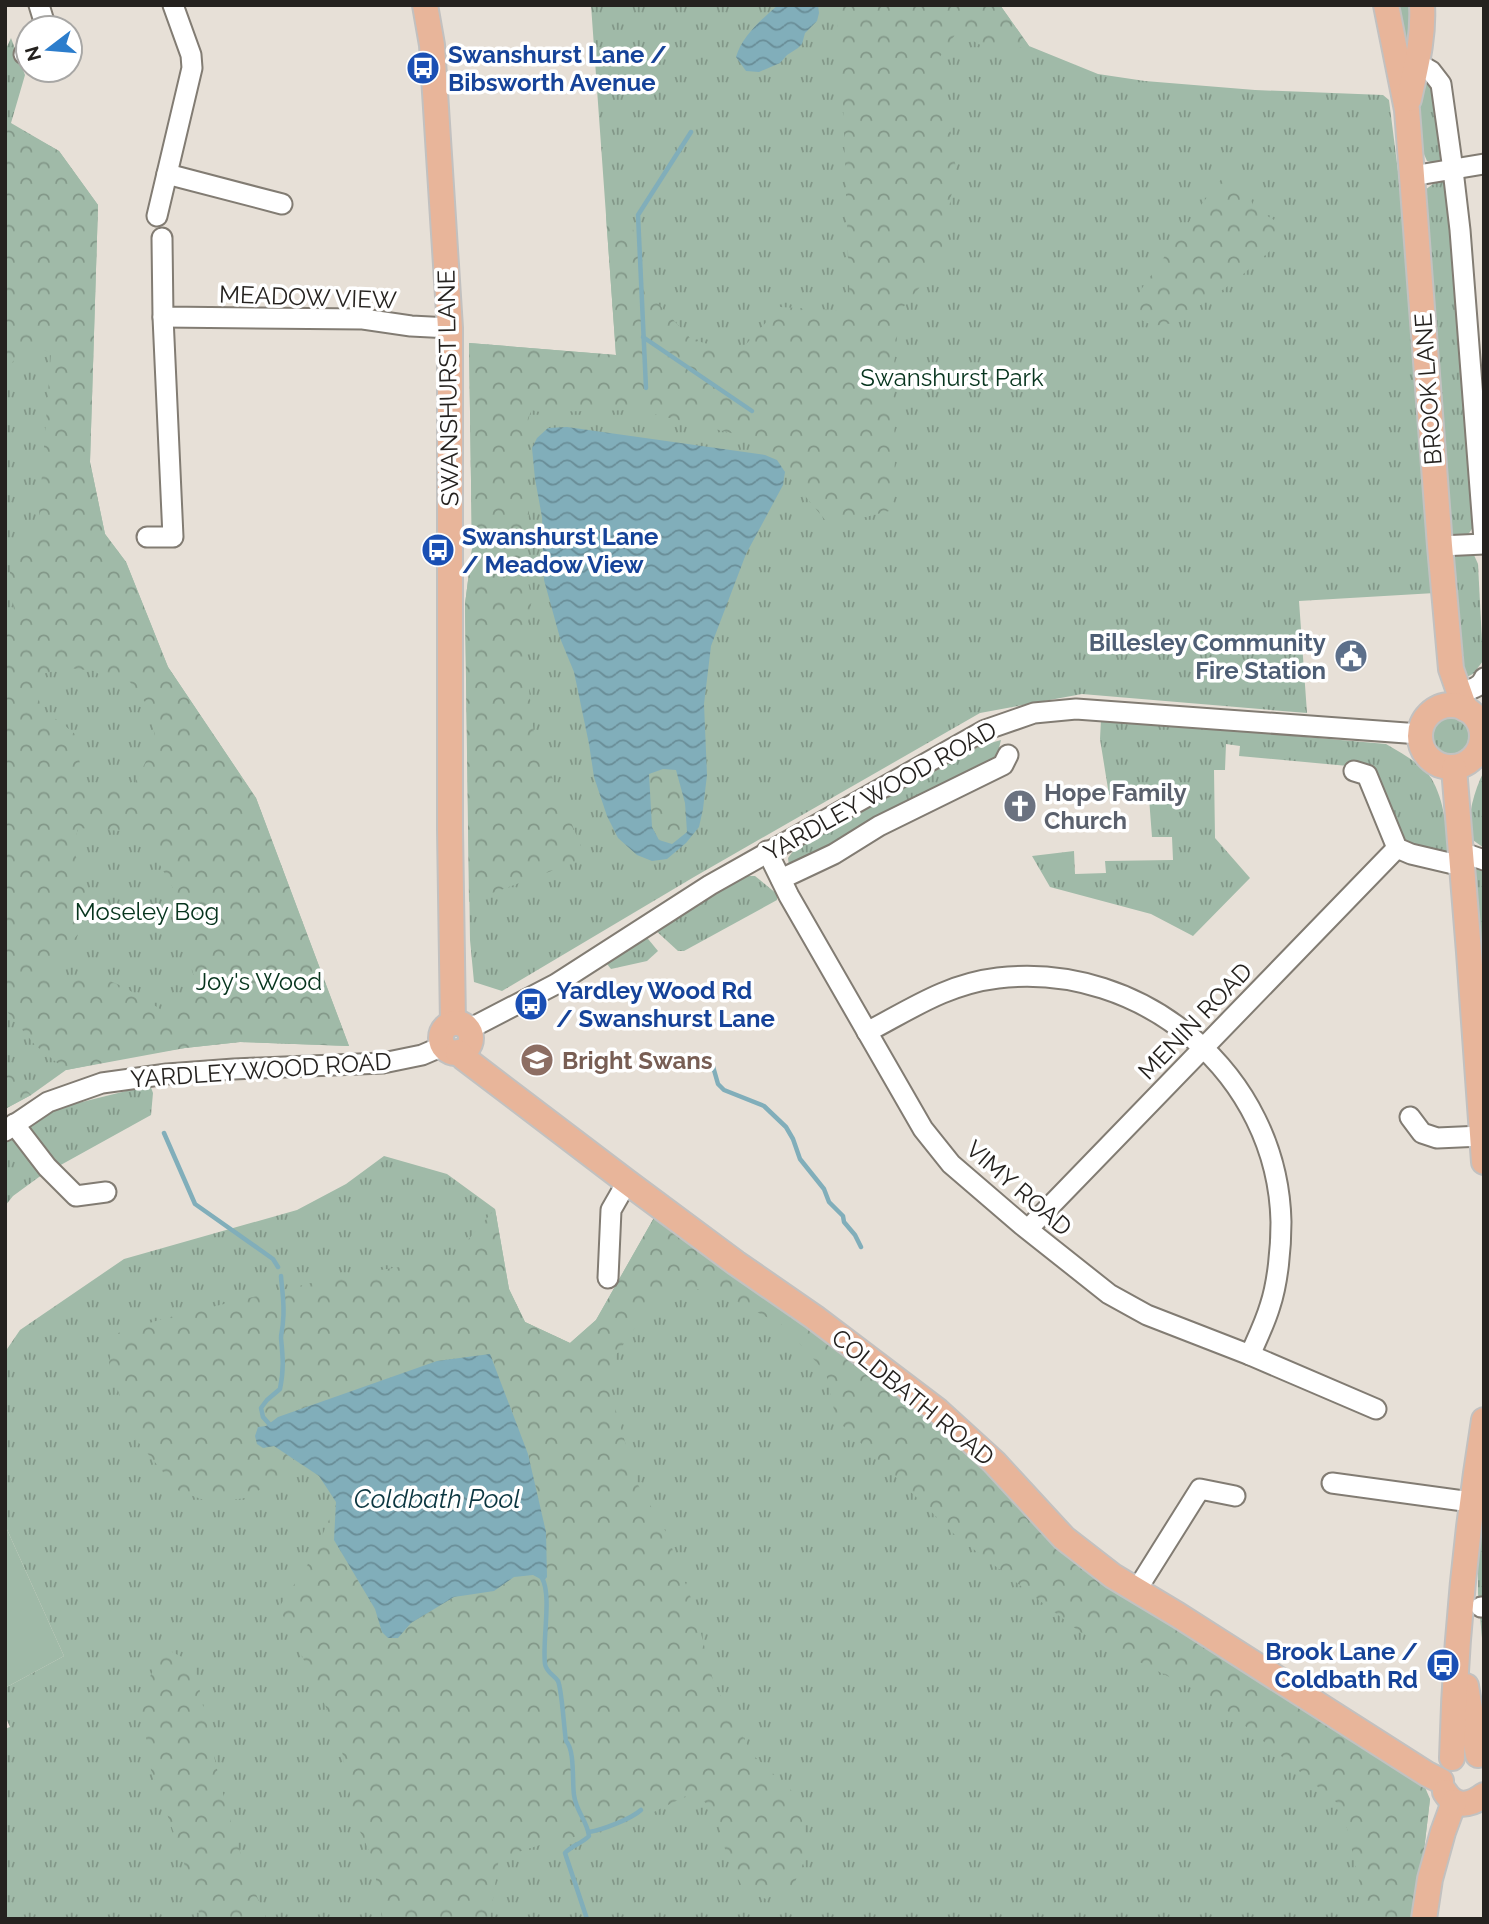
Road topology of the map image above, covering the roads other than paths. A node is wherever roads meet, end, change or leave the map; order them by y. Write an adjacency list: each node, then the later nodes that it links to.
1 (173, 5): 9 (street)
2 (425, 5): 15 (main road, SWANSHURST LANE)
3 (1386, 5): 6 (main road, BROOK LANE)
4 (1422, 5): 5 (main road, BROOK LANE)
5 (1417, 62): 6 (main road, BROOK LANE); 8 (street, BROOK LANE)
6 (1407, 110): 10 (main road, BROOK LANE)
7 (1484, 164): 8 (street)
8 (1452, 170): 10 (street); 17 (street, BROOK LANE)
9 (167, 174): 11 (street); 12 (street)
10 (1412, 176): 18 (main road, BROOK LANE)
11 (282, 204)
12 (158, 216)
13 (162, 238): 14 (street)
14 (163, 317): 15 (street, MEADOW VIEW); 16 (street)
15 (450, 328): 33 (main road, SWANSHURST LANE)
16 (147, 537)
17 (1484, 542): 18 (street)
18 (1440, 547): 19 (main road, BROOK LANE)
19 (1451, 669): 21 (main road, BROOK LANE); 22 (main road, BROOK LANE)
20 (1484, 678): 21 (street)
21 (1462, 701): 22 (main road); 24 (main road)
22 (1436, 709): 23 (main road)
23 (1420, 734): 26 (main road); 29 (street, YARDLEY WOOD ROAD)
24 (1483, 738): 26 (main road)
25 (1008, 755): 31 (street, YARDLEY WOOD ROAD)
26 (1454, 768): 30 (main road)
27 (1354, 771): 28 (street)
28 (1397, 848): 30 (street); 34 (street, MENIN ROAD)
29 (768, 851): 31 (street, VIMY ROAD); 33 (street, YARDLEY WOOD ROAD)
30 (1469, 859): 37 (main road)
31 (781, 879): 32 (street, VIMY ROAD)
32 (867, 1032): 34 (street); 41 (street, VIMY ROAD)
33 (456, 1037): 36 (street, YARDLEY WOOD ROAD); 39 (main road, COLDBATH ROAD)
34 (1204, 1047): 41 (street, MENIN ROAD); 43 (street)
35 (1410, 1116): 37 (street)
36 (10, 1127): 40 (street)
37 (1482, 1136): 38 (main road)
38 (1484, 1162)
39 (627, 1182): 42 (street); 49 (main road, COLDBATH ROAD)
40 (106, 1192)
41 (1028, 1229): 43 (street, VIMY ROAD)
42 (608, 1278)
43 (1250, 1355): 44 (street, VIMY ROAD)
44 (1376, 1409)
45 (1484, 1420): 48 (main road)
46 (1332, 1483): 48 (street)
47 (1236, 1496): 49 (street)
48 (1471, 1502): 50 (main road)
49 (1136, 1591): 53 (main road, COLDBATH ROAD)
50 (1458, 1628): 51 (main road); 52 (main road)
51 (1452, 1758): 52 (main road); 53 (main road)
52 (1481, 1758)
53 (1441, 1781): 54 (main road)
54 (1474, 1802): 55 (main road)
55 (1424, 1919)

